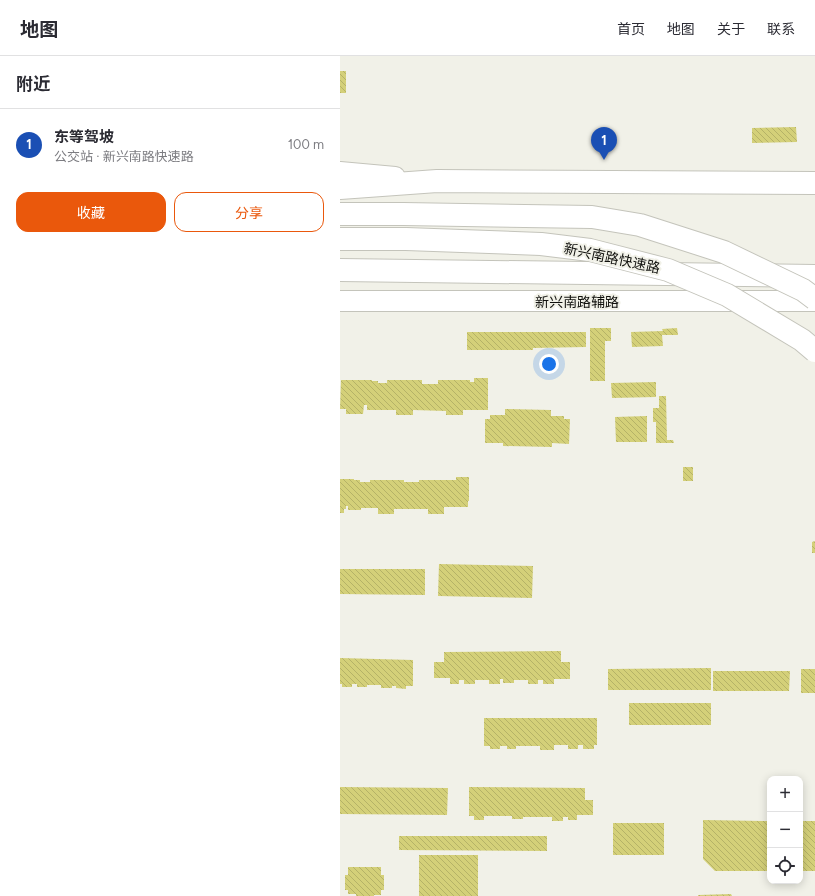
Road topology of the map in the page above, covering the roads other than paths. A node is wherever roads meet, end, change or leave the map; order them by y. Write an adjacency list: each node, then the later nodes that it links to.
1 (340, 172): 3 (street)
2 (815, 174): 4 (main road)
3 (437, 181): 4 (main road); 6 (main road)
4 (780, 183): 5 (main road)
5 (815, 183)
6 (340, 188)
7 (340, 214): 13 (main road, bridge)
8 (340, 239): 15 (main road, 新兴南路快速路, bridge)
9 (340, 270): 10 (main road)
10 (510, 272): 11 (main road); 12 (main road)
11 (815, 276)
12 (340, 283)
13 (815, 300): 14 (street, 新兴南路辅路)
14 (340, 301)
15 (815, 350)

